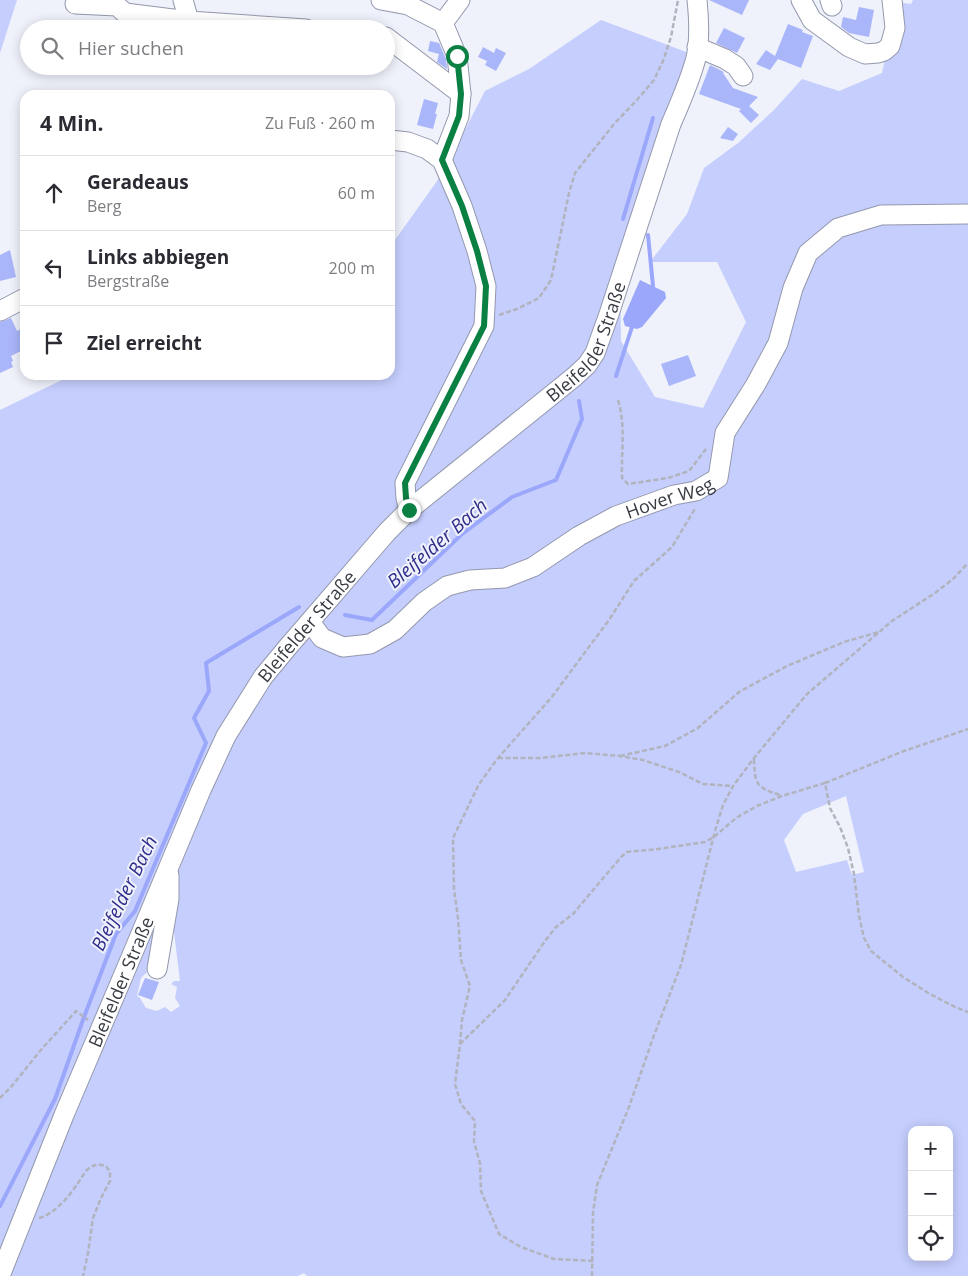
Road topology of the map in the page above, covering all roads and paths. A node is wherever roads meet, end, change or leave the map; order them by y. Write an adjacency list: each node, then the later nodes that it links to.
1 (183, 0): 10 (street)
2 (381, 0): 11 (street)
3 (460, 0): 11 (street)
4 (678, 0): 21 (path)
5 (697, 0): 13 (street, Bleifelder Straße)
6 (892, 0): 7 (street)
7 (802, 2)
8 (75, 4): 9 (street)
9 (180, 20)
10 (189, 20)
11 (443, 23): 15 (street)
12 (395, 43): 15 (street)
13 (697, 47): 14 (street); 25 (street, Bleifelder Straße)
14 (743, 76)
15 (461, 94): 17 (street)
16 (395, 141): 17 (street)
17 (442, 160): 21 (street)
18 (968, 214): 27 (street, Hover Weg)
19 (20, 301): 20 (street)
20 (0, 311)
21 (485, 316): 25 (street)
22 (618, 400): 23 (path)
23 (708, 447)
24 (698, 503): 31 (path)
25 (409, 510): 27 (street, Bleifelder Straße)
26 (968, 563): 28 (path)
27 (310, 622): 37 (street, Bleifelder Straße)
28 (880, 631): 30 (path); 32 (path)
29 (968, 729): 33 (path)
30 (620, 756): 31 (path); 34 (path)
31 (498, 758): 41 (path)
32 (754, 758): 34 (path); 35 (path)
33 (825, 783): 35 (path); 39 (path)
34 (733, 786): 36 (path)
35 (782, 796): 36 (path)
36 (714, 837): 41 (path); 44 (path)
37 (169, 864): 38 (street); 40 (street, Bleifelder Straße)
38 (157, 969)
39 (968, 1012)
40 (101, 1028): 42 (path); 43 (street, Bleifelder Straße)
41 (460, 1044): 44 (path)
42 (0, 1098)
43 (23, 1219): 45 (street, Bleifelder Straße); 46 (path)
44 (593, 1261): 47 (path)
45 (0, 1276)
46 (83, 1276)
47 (592, 1276)

